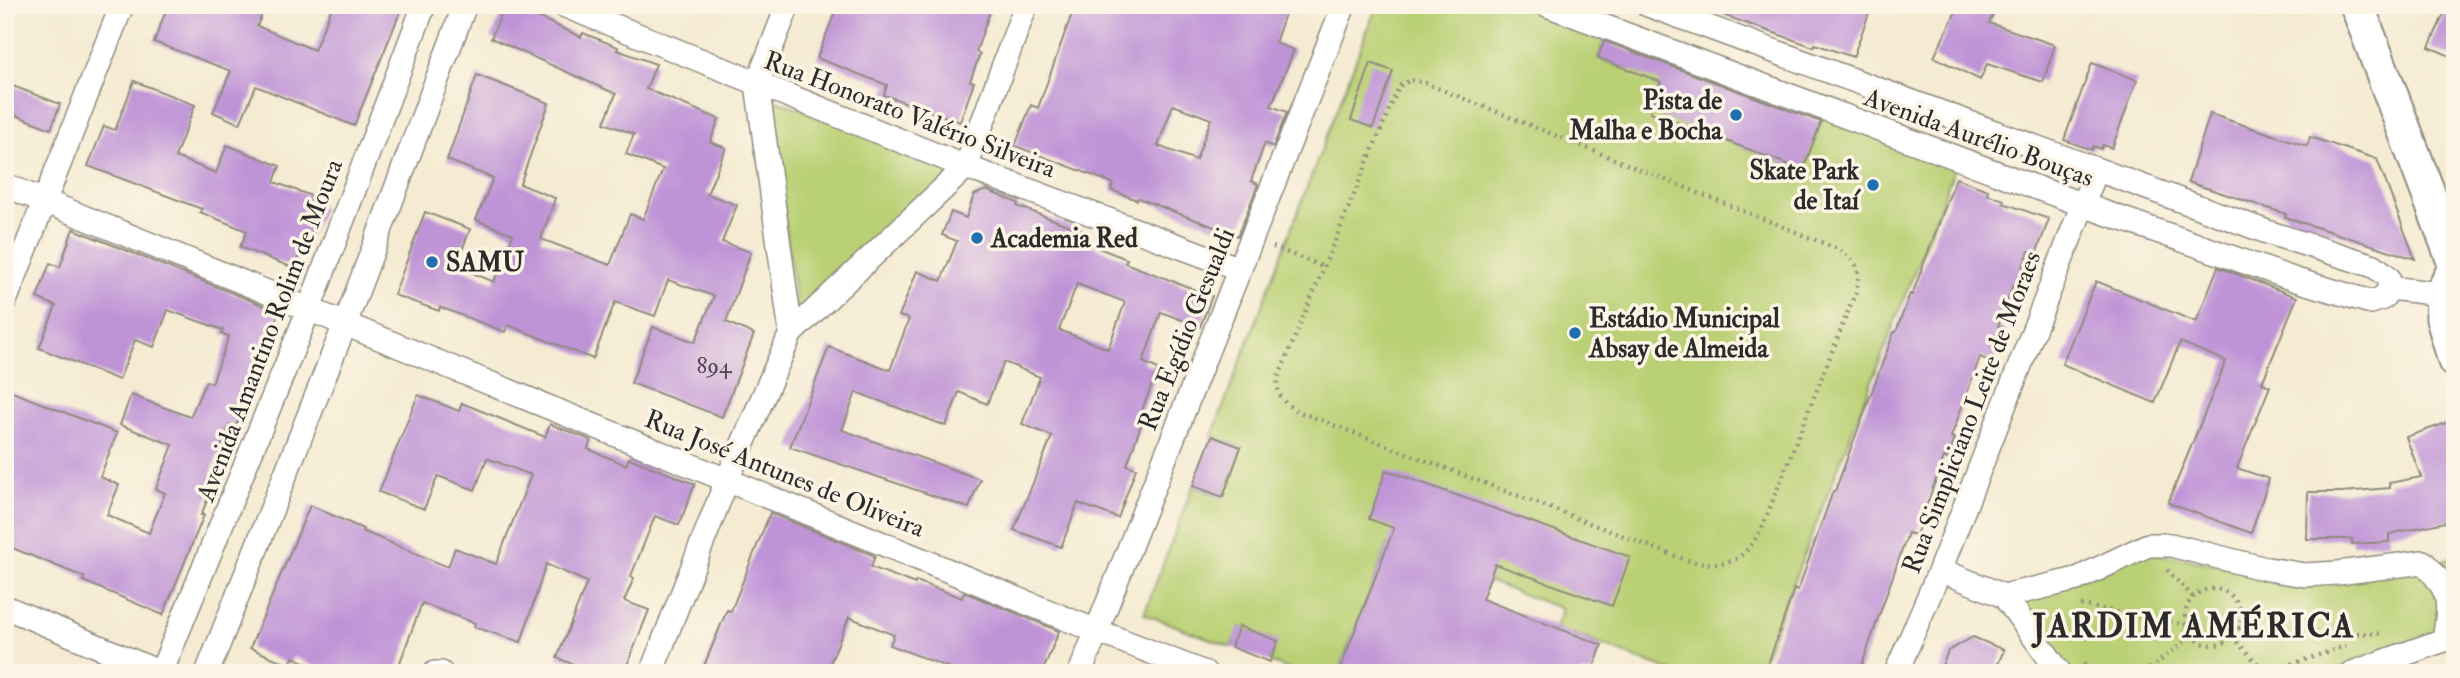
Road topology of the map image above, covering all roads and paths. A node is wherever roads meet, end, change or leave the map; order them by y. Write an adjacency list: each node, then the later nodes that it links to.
1 (122, 5): 16 (street)
2 (424, 5): 24 (street, Avenida Amantino Rolim de Moura)
3 (466, 5): 25 (street)
4 (563, 5): 12 (street, Rua Honorato Valério Silveira)
5 (788, 5): 12 (street)
6 (1026, 5): 13 (street)
7 (1344, 5): 18 (street, Rua Egídio Gesualdi)
8 (1547, 5): 11 (street, Avenida Aurélio Bouças)
9 (1646, 5): 11 (street); 14 (street, Avenida Aurélio Bouças)
10 (2357, 5): 21 (main road)
11 (1631, 38): 17 (street, Avenida Aurélio Bouças)
12 (757, 84): 13 (street, Rua Honorato Valério Silveira); 26 (street)
13 (966, 167): 20 (street, Rua Honorato Valério Silveira); 26 (street)
14 (2096, 170): 17 (street, Rua Simpliciano Leite de Moraes); 22 (street, Avenida Aurélio Bouças)
15 (5, 185): 16 (street, Rua José Antunes de Oliveira)
16 (45, 201): 23 (street); 24 (street, Rua José Antunes de Oliveira)
17 (2082, 205): 22 (street, Avenida Aurélio Bouças); 32 (street, Rua Simpliciano Leite de Moraes)
18 (1251, 239): 19 (path); 20 (street, Rua Egídio Gesualdi)
19 (1324, 267): 19 (path)
20 (1240, 270): 40 (street, Rua Egídio Gesualdi)
21 (2452, 278): 22 (street, Avenida Aurélio Bouças); 27 (main road)
22 (2389, 288)
23 (5, 300)
24 (309, 309): 25 (street, Rua José Antunes de Oliveira); 28 (street, Avenida Amantino Rolim de Moura)
25 (345, 324): 29 (street); 30 (street, Rua José Antunes de Oliveira)
26 (791, 333): 30 (street)
27 (2455, 361)
28 (246, 466): 29 (street); 46 (street, Avenida Amantino Rolim de Moura)
29 (283, 480): 47 (street)
30 (727, 480): 40 (street, Rua José Antunes de Oliveira); 50 (street)
31 (2160, 563): 34 (path)
32 (1940, 570): 33 (street); 53 (street, Rua Simpliciano Leite de Moraes)
33 (2004, 596): 54 (street); 57 (street)
34 (2193, 597): 37 (path); 38 (path)
35 (2070, 603): 37 (path)
36 (5, 607): 46 (street)
37 (2186, 625): 42 (path)
38 (2238, 628): 41 (path); 43 (path)
39 (2396, 630): 41 (path)
40 (1096, 631): 51 (street, Rua Egídio Gesualdi); 52 (street, Rua José Antunes de Oliveira)
41 (2384, 634): 44 (path)
42 (2192, 636): 43 (path); 55 (path)
43 (2232, 637): 56 (path)
44 (2371, 638)
45 (2358, 642): 56 (path)
46 (161, 673)
47 (206, 673)
48 (435, 673): 49 (street)
49 (441, 673)
50 (651, 673)
51 (1080, 673)
52 (1205, 673)
53 (1896, 673)
54 (2060, 673)
55 (2144, 673)
56 (2266, 673)
57 (2351, 673)

